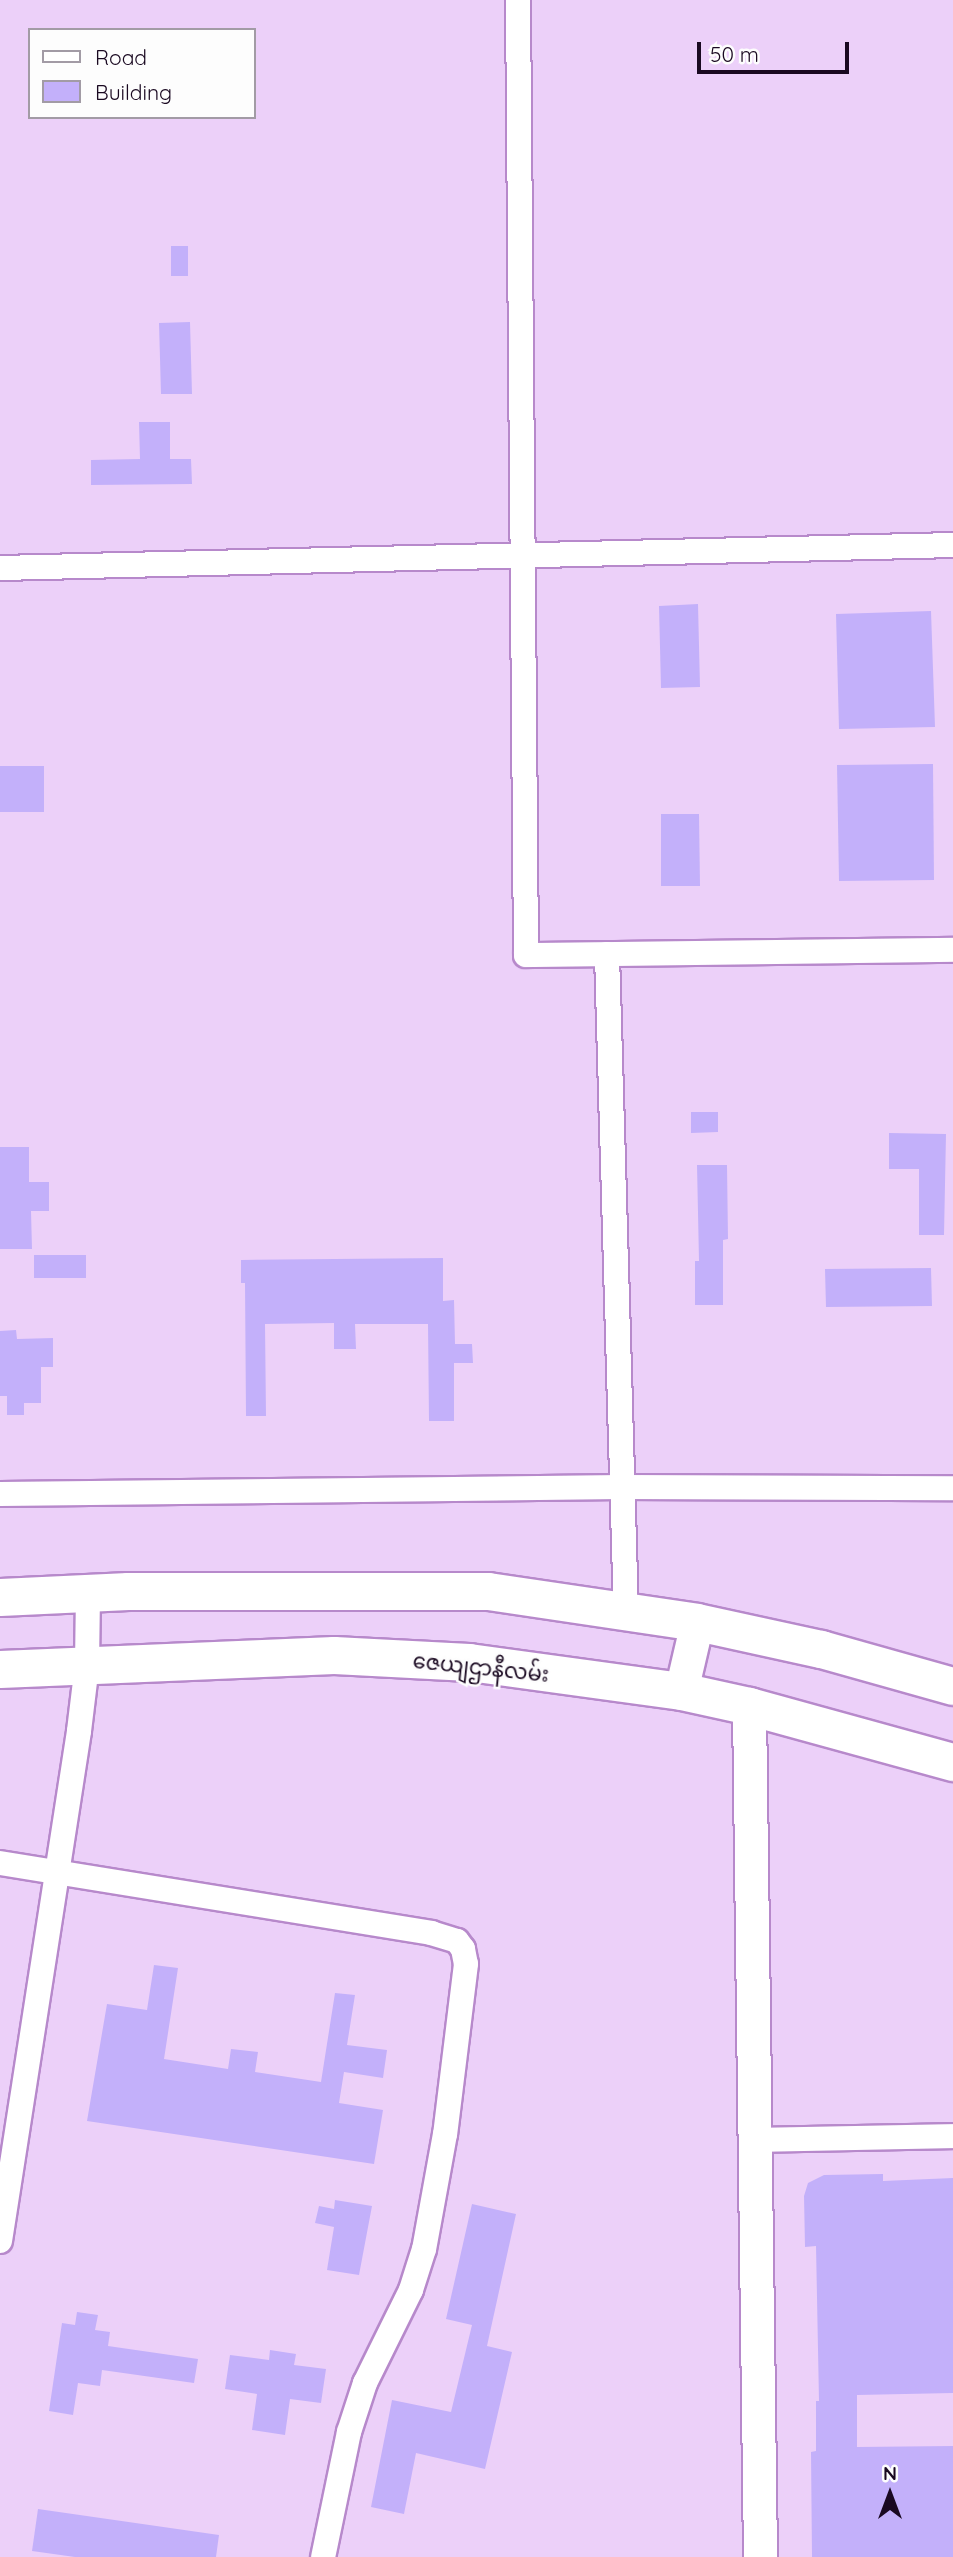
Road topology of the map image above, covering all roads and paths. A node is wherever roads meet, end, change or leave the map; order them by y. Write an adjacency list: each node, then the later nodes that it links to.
1 (519, 0): 3 (street)
2 (953, 545): 3 (street)
3 (525, 556): 4 (street); 6 (street)
4 (0, 568)
5 (953, 950): 6 (street)
6 (607, 954): 7 (street)
7 (622, 1487): 8 (street); 9 (street); 12 (street)
8 (953, 1488)
9 (0, 1494)
10 (88, 1593): 11 (main road); 12 (main road); 14 (street)
11 (0, 1597)
12 (626, 1612): 13 (main road)
13 (697, 1622): 16 (main road); 17 (street)
14 (87, 1665): 15 (main road, ဇေယျဌာနီလမ်း); 17 (main road, ဇေယျဌာနီလမ်း); 21 (street)
15 (0, 1669)
16 (953, 1686)
17 (681, 1692): 18 (main road, ဇေယျဌာနီလမ်း)
18 (749, 1706): 19 (main road, ဇေယျဌာနီလမ်း); 23 (street)
19 (953, 1762)
20 (0, 1863): 21 (street)
21 (57, 1872): 24 (street); 25 (street)
22 (953, 2136): 23 (street)
23 (752, 2140): 26 (street)
24 (0, 2241)
25 (323, 2557)
26 (760, 2557)

